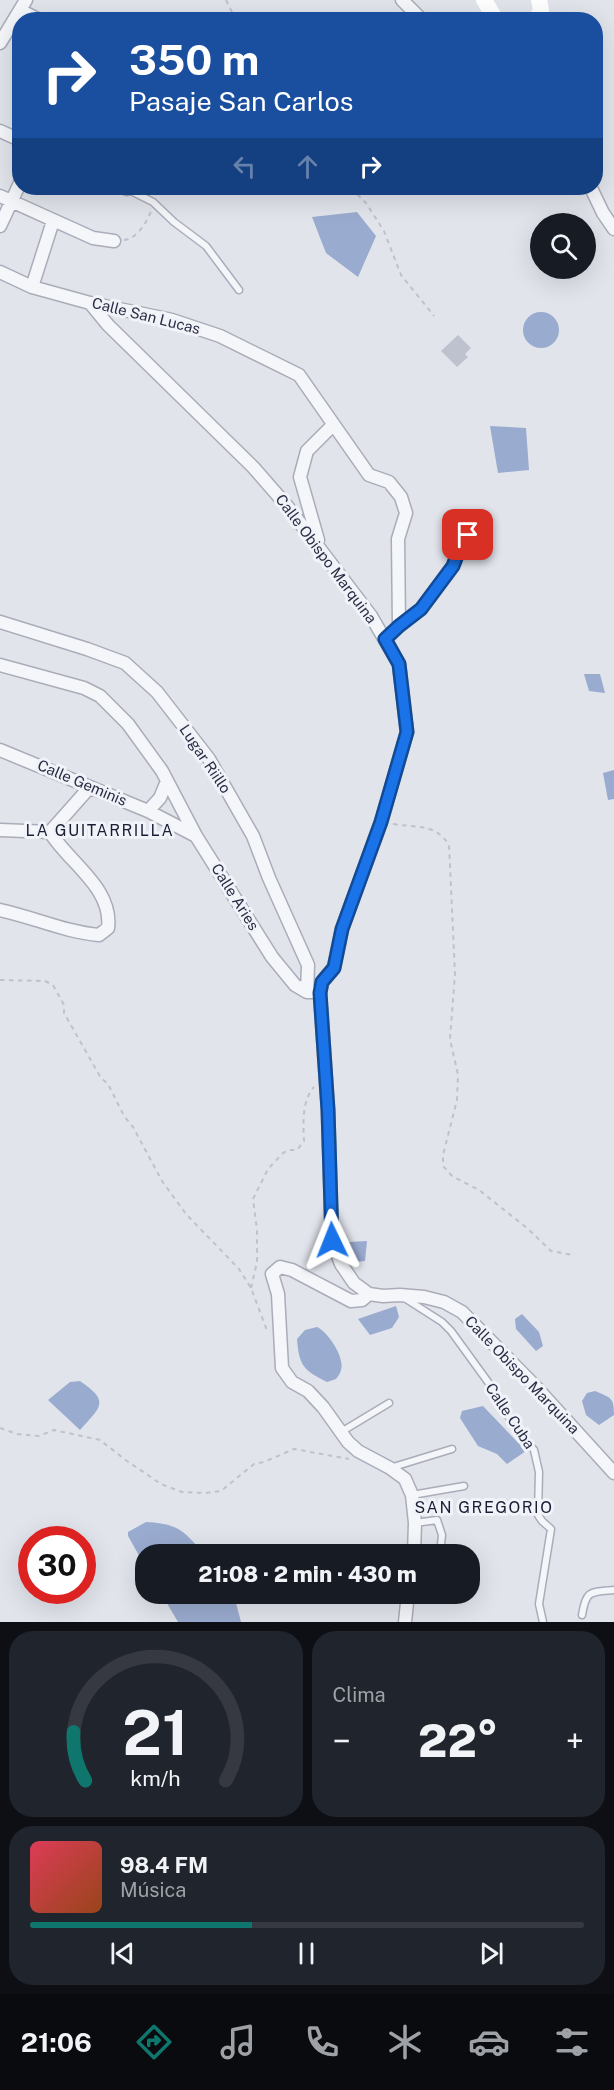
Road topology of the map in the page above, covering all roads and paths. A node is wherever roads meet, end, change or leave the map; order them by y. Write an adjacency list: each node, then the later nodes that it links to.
1 (402, 0): 2 (street)
2 (414, 12)
3 (12, 23): 4 (street)
4 (0, 43)
5 (140, 195): 9 (lane)
6 (358, 195): 18 (path)
7 (594, 195): 12 (street)
8 (5, 199): 10 (street); 11 (street)
9 (153, 202): 13 (path); 16 (lane)
10 (53, 220): 13 (street); 15 (street)
11 (0, 226)
12 (614, 229)
13 (114, 241)
14 (0, 272): 15 (street, Calle San Lucas)
15 (32, 287): 17 (street, Calle San Lucas)
16 (239, 290)
17 (90, 303): 19 (street, Calle San Lucas); 21 (street, Calle Obispo Marquina)
18 (434, 316)
19 (333, 425): 21 (street); 23 (street, Calle San Lucas)
20 (476, 524): 23 (lane)
21 (320, 547): 24 (street, Calle Obispo Marquina)
22 (0, 622): 36 (street, Lugar Riillo)
23 (399, 626): 24 (street)
24 (385, 639): 30 (street, Calle Obispo Marquina)
25 (0, 665): 27 (street, Calle Aries)
26 (0, 750): 28 (street, Calle Geminis)
27 (167, 781): 29 (street); 33 (street, Calle Aries)
28 (89, 788): 29 (street, Calle Geminis); 32 (street)
29 (148, 811): 33 (street, Calle Geminis)
30 (381, 822): 36 (street, Calle Obispo Marquina); 38 (path)
31 (0, 830): 32 (street)
32 (50, 832): 34 (street)
33 (196, 836): 36 (street, Calle Aries)
34 (0, 910)
35 (0, 980): 39 (path)
36 (314, 992): 37 (street)
37 (326, 1084): 39 (path); 40 (street)
38 (573, 1255)
39 (251, 1288): 42 (path)
40 (369, 1293): 41 (street, Calle Obispo Marquina); 45 (street, Calle Obispo Marquina)
41 (400, 1294): 49 (street, Calle Obispo Marquina); 59 (lane, Calle Cuba)
42 (268, 1342)
43 (389, 1404): 45 (lane)
44 (0, 1428): 47 (path)
45 (341, 1432): 47 (street)
46 (452, 1449): 48 (lane)
47 (358, 1451): 48 (street)
48 (390, 1468): 51 (street)
49 (614, 1472)
50 (465, 1486): 51 (lane)
51 (412, 1495): 52 (street)
52 (415, 1523): 53 (street); 54 (lane)
53 (414, 1544)
54 (441, 1544)
55 (614, 1590): 57 (lane)
56 (407, 1604): 58 (street)
57 (582, 1615)
58 (405, 1622)
59 (543, 1622)

